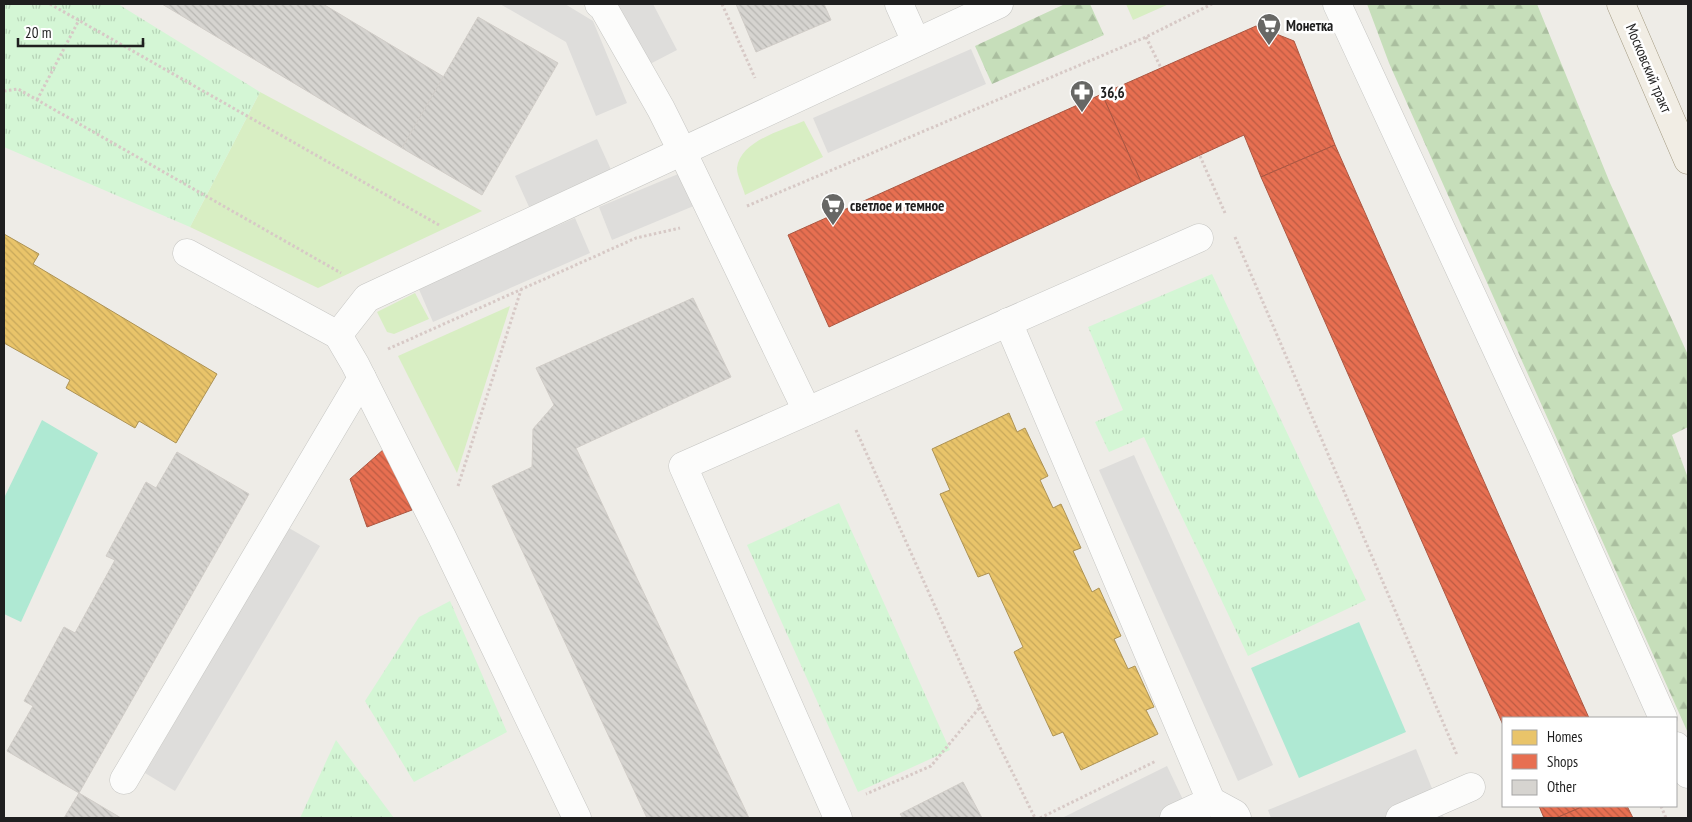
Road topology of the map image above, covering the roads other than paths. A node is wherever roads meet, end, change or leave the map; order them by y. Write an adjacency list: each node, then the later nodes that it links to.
1 (599, 4): 7 (lane)
2 (899, 4): 6 (lane)
3 (999, 4): 6 (lane)
4 (1337, 4): 15 (lane)
5 (1621, 4): 8 (main road, Московский тракт)
6 (916, 42): 7 (lane)
7 (682, 151): 12 (lane); 14 (lane)
8 (1688, 160)
9 (1199, 238): 11 (lane)
10 (187, 253): 12 (lane)
11 (1008, 322): 14 (lane); 20 (lane)
12 (338, 335): 13 (lane)
13 (358, 371): 18 (lane); 22 (lane)
14 (808, 411): 21 (lane)
15 (1663, 717)
16 (1677, 748): 17 (lane)
17 (1688, 774)
18 (124, 780)
19 (1471, 787): 25 (lane)
20 (1211, 801): 23 (lane); 24 (lane)
21 (836, 813)
22 (578, 818)
23 (1174, 818)
24 (1237, 818)
25 (1400, 818)

